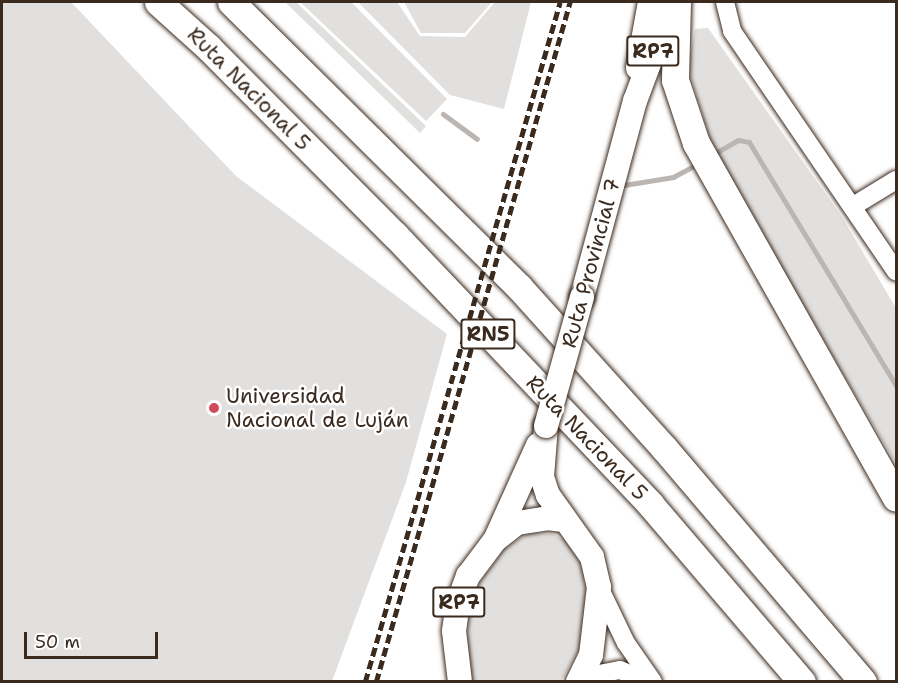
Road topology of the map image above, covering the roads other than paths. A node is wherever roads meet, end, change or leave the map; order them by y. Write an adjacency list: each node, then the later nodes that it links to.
1 (158, 2): 20 (highway, Ruta Nacional 5 / RN5)
2 (231, 2): 21 (highway, RN5)
3 (650, 2): 7 (main road, Ruta Provincial 7 / RP7)
4 (672, 2): 7 (main road, Ruta Provincial 7 / RP7)
5 (677, 2): 12 (highway)
6 (725, 2): 9 (street)
7 (635, 100): 11 (main road, Ruta Provincial 7 / RP7, bridge)
8 (897, 180): 9 (street)
9 (855, 205): 10 (street)
10 (897, 271)
11 (546, 426): 13 (main road, Ruta Provincial 7 / RP7); 14 (main road, Ruta Provincial 7 / RP7)
12 (897, 498)
13 (564, 520): 14 (main road, RP7); 15 (main road, RP7)
14 (495, 540): 16 (main road, RP7)
15 (599, 587): 17 (main road, RP7); 19 (street)
16 (458, 679)
17 (578, 681)
18 (586, 681): 19 (street)
19 (651, 681)
20 (802, 681)
21 (863, 681)

